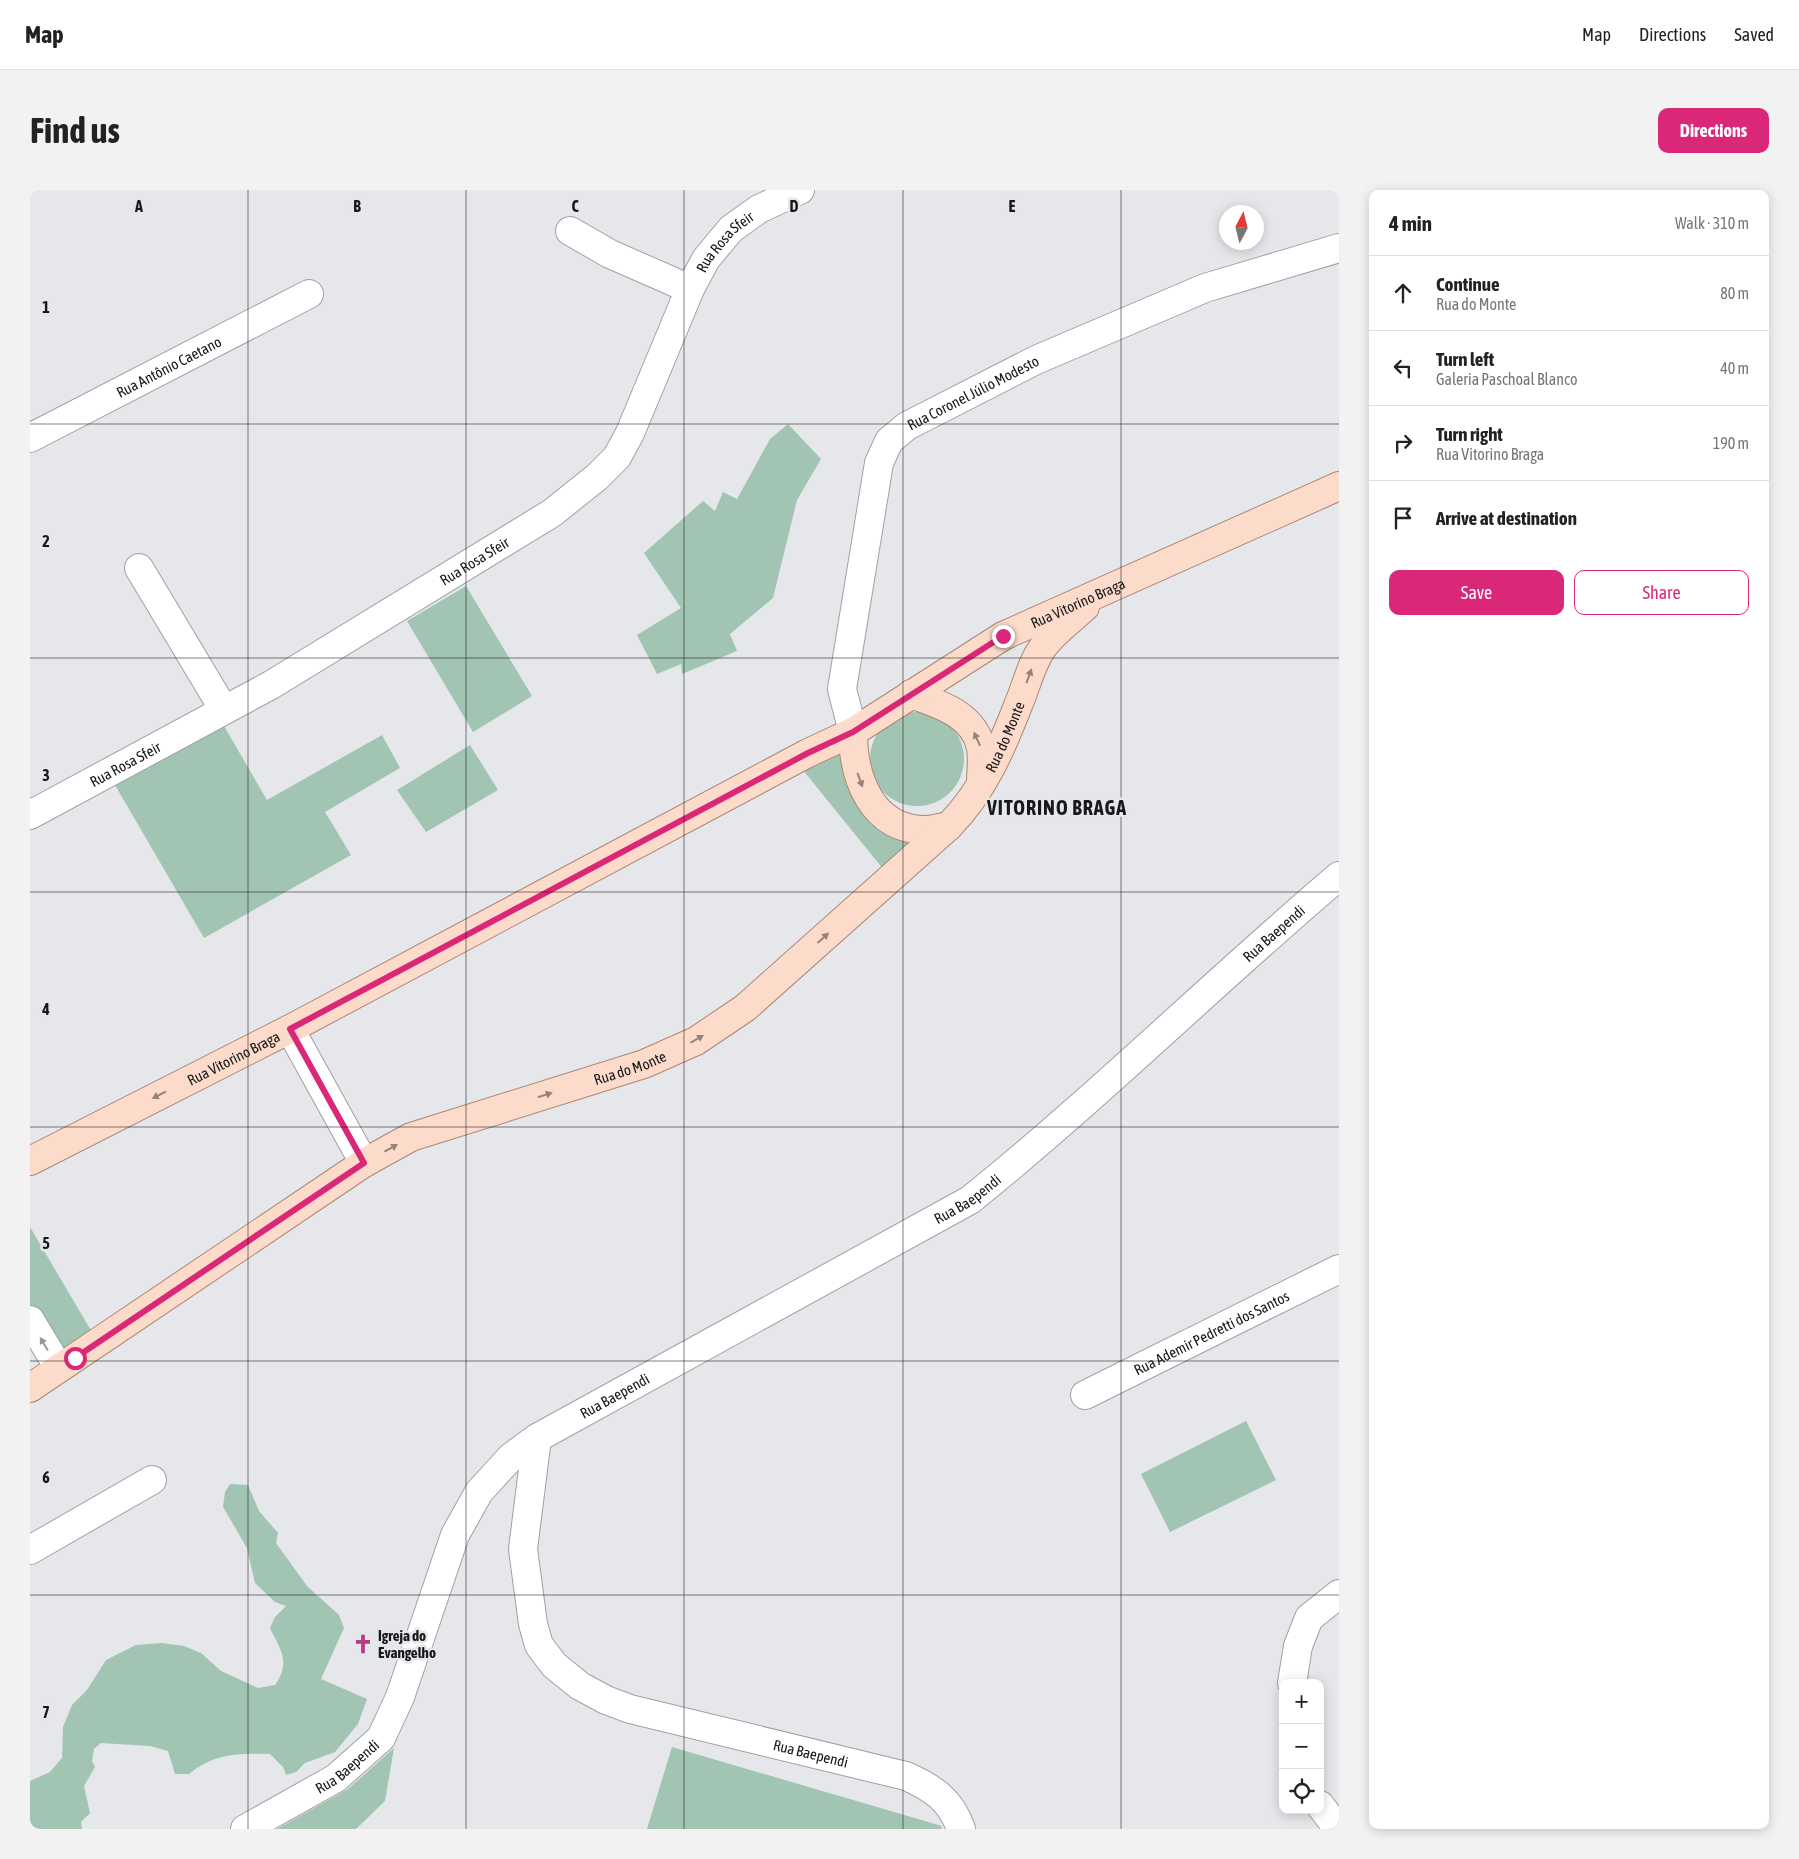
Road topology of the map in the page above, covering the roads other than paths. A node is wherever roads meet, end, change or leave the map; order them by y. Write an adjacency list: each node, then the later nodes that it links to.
1 (800, 190): 4 (street, Rua Rosa Sfeir)
2 (570, 231): 4 (street)
3 (1339, 248): 12 (street, Rua Coronel Júlio Modesto)
4 (690, 289): 11 (street, Rua Rosa Sfeir)
5 (309, 294): 6 (street, Rua Antônio Caetano)
6 (30, 438)
7 (1339, 486): 9 (main road, Rua Vitorino Braga)
8 (139, 568): 11 (street)
9 (1101, 592): 10 (main road, Rua Vitorino Braga); 13 (main road, Rua do Monte, one-way to 9)
10 (911, 694): 12 (main road, Rua Vitorino Braga); 13 (main road, one-way to 10)
11 (224, 710): 14 (street, Rua Rosa Sfeir)
12 (853, 732): 15 (main road, one-way to 15); 17 (main road, Rua Vitorino Braga)
13 (981, 787): 15 (main road, Rua do Monte)
14 (30, 815)
15 (949, 826): 19 (main road, Rua do Monte, one-way to 15)
16 (1339, 876): 25 (street, Rua Baependi)
17 (290, 1029): 18 (main road, Rua Vitorino Braga, one-way to 18); 19 (street)
18 (30, 1161)
19 (364, 1163): 22 (main road, Rua do Monte)
20 (1339, 1269): 24 (street, Rua Ademir Pedretti dos Santos)
21 (30, 1320): 22 (street, one-way to 21)
22 (59, 1368): 23 (main road, Rua do Monte)
23 (30, 1388)
24 (1085, 1395)
25 (537, 1438): 31 (street, Rua Baependi); 32 (street, Rua Baependi)
26 (152, 1480): 27 (street)
27 (30, 1550)
28 (1339, 1594): 29 (street)
29 (1293, 1679)
30 (1324, 1810): 33 (street)
31 (245, 1829)
32 (960, 1829)
33 (1338, 1829)

